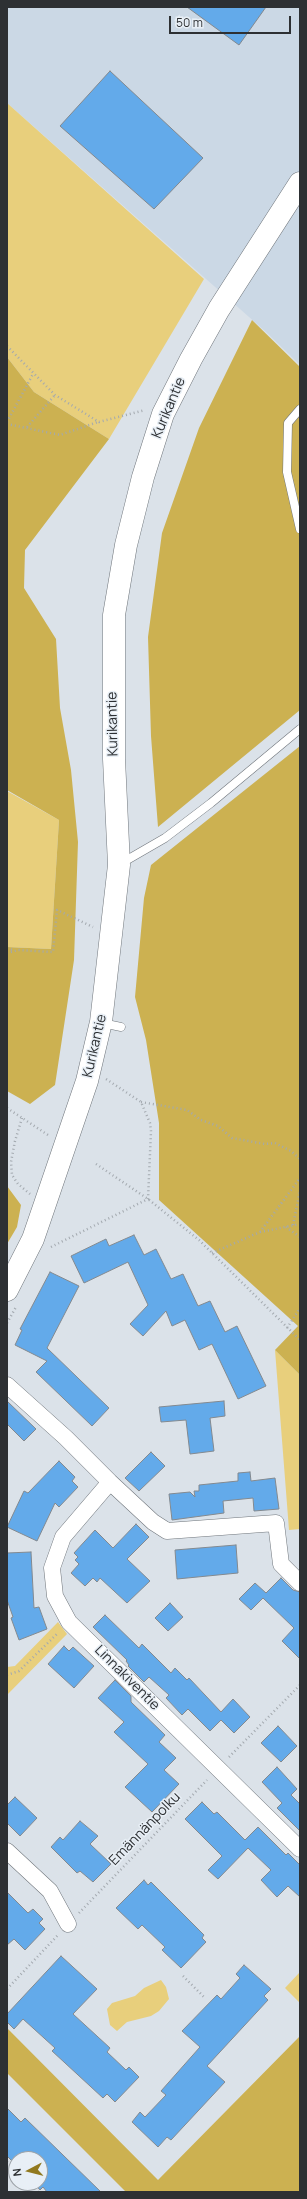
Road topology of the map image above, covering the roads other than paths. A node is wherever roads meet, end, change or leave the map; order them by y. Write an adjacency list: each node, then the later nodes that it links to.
1 (300, 183): 5 (main road, Kurikantie)
2 (300, 408): 3 (lane)
3 (300, 529)
4 (300, 729): 5 (lane)
5 (119, 865): 6 (main road, Kurikantie)
6 (13, 1296)
7 (7, 1385): 8 (street)
8 (110, 1482): 9 (street); 10 (street, Linnakiventie)
9 (300, 1582)
10 (300, 1849)
11 (7, 1851): 12 (street)
12 (68, 1924)

